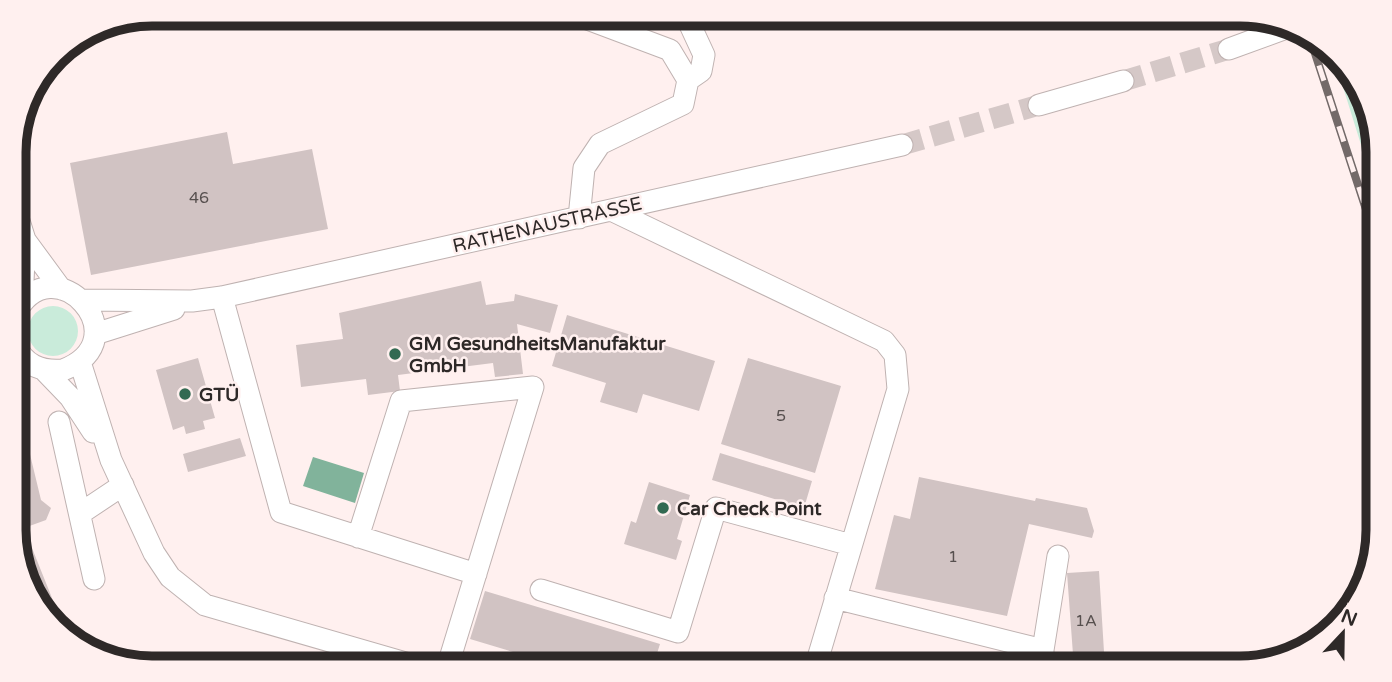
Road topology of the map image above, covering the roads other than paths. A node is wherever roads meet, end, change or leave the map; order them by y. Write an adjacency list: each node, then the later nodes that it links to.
1 (608, 27): 5 (street)
2 (691, 27): 5 (street)
3 (1275, 32): 4 (street)
4 (1229, 49)
5 (688, 80): 10 (street)
6 (1123, 80): 7 (street)
7 (1039, 105)
8 (902, 145): 9 (street, RATHENAUSTRASSE)
9 (611, 209): 10 (street, RATHENAUSTRASSE); 26 (street)
10 (579, 218): 13 (street, RATHENAUSTRASSE)
11 (27, 242): 12 (street)
12 (61, 289): 14 (street); 15 (street)
13 (222, 297): 16 (street, RATHENAUSTRASSE); 25 (street)
14 (83, 300): 16 (street, RATHENAUSTRASSE); 17 (street)
15 (27, 301)
16 (192, 301): 17 (street, RATHENAUSTRASSE)
17 (95, 334): 19 (street)
18 (26, 362): 20 (street)
19 (80, 362): 20 (street); 22 (street)
20 (44, 370): 22 (street)
21 (59, 422): 24 (street)
22 (111, 460): 23 (street)
23 (123, 485): 24 (street); 35 (street)
24 (81, 513): 29 (street)
25 (358, 537): 28 (street); 28 (street)
26 (851, 545): 30 (street); 31 (street)
27 (1058, 556): 34 (street)
28 (476, 574): 36 (street)
29 (94, 579)
30 (541, 590)
31 (835, 598): 32 (street); 33 (street)
32 (819, 655)
33 (1030, 655)
34 (1044, 655)
35 (381, 656)
36 (451, 656)

